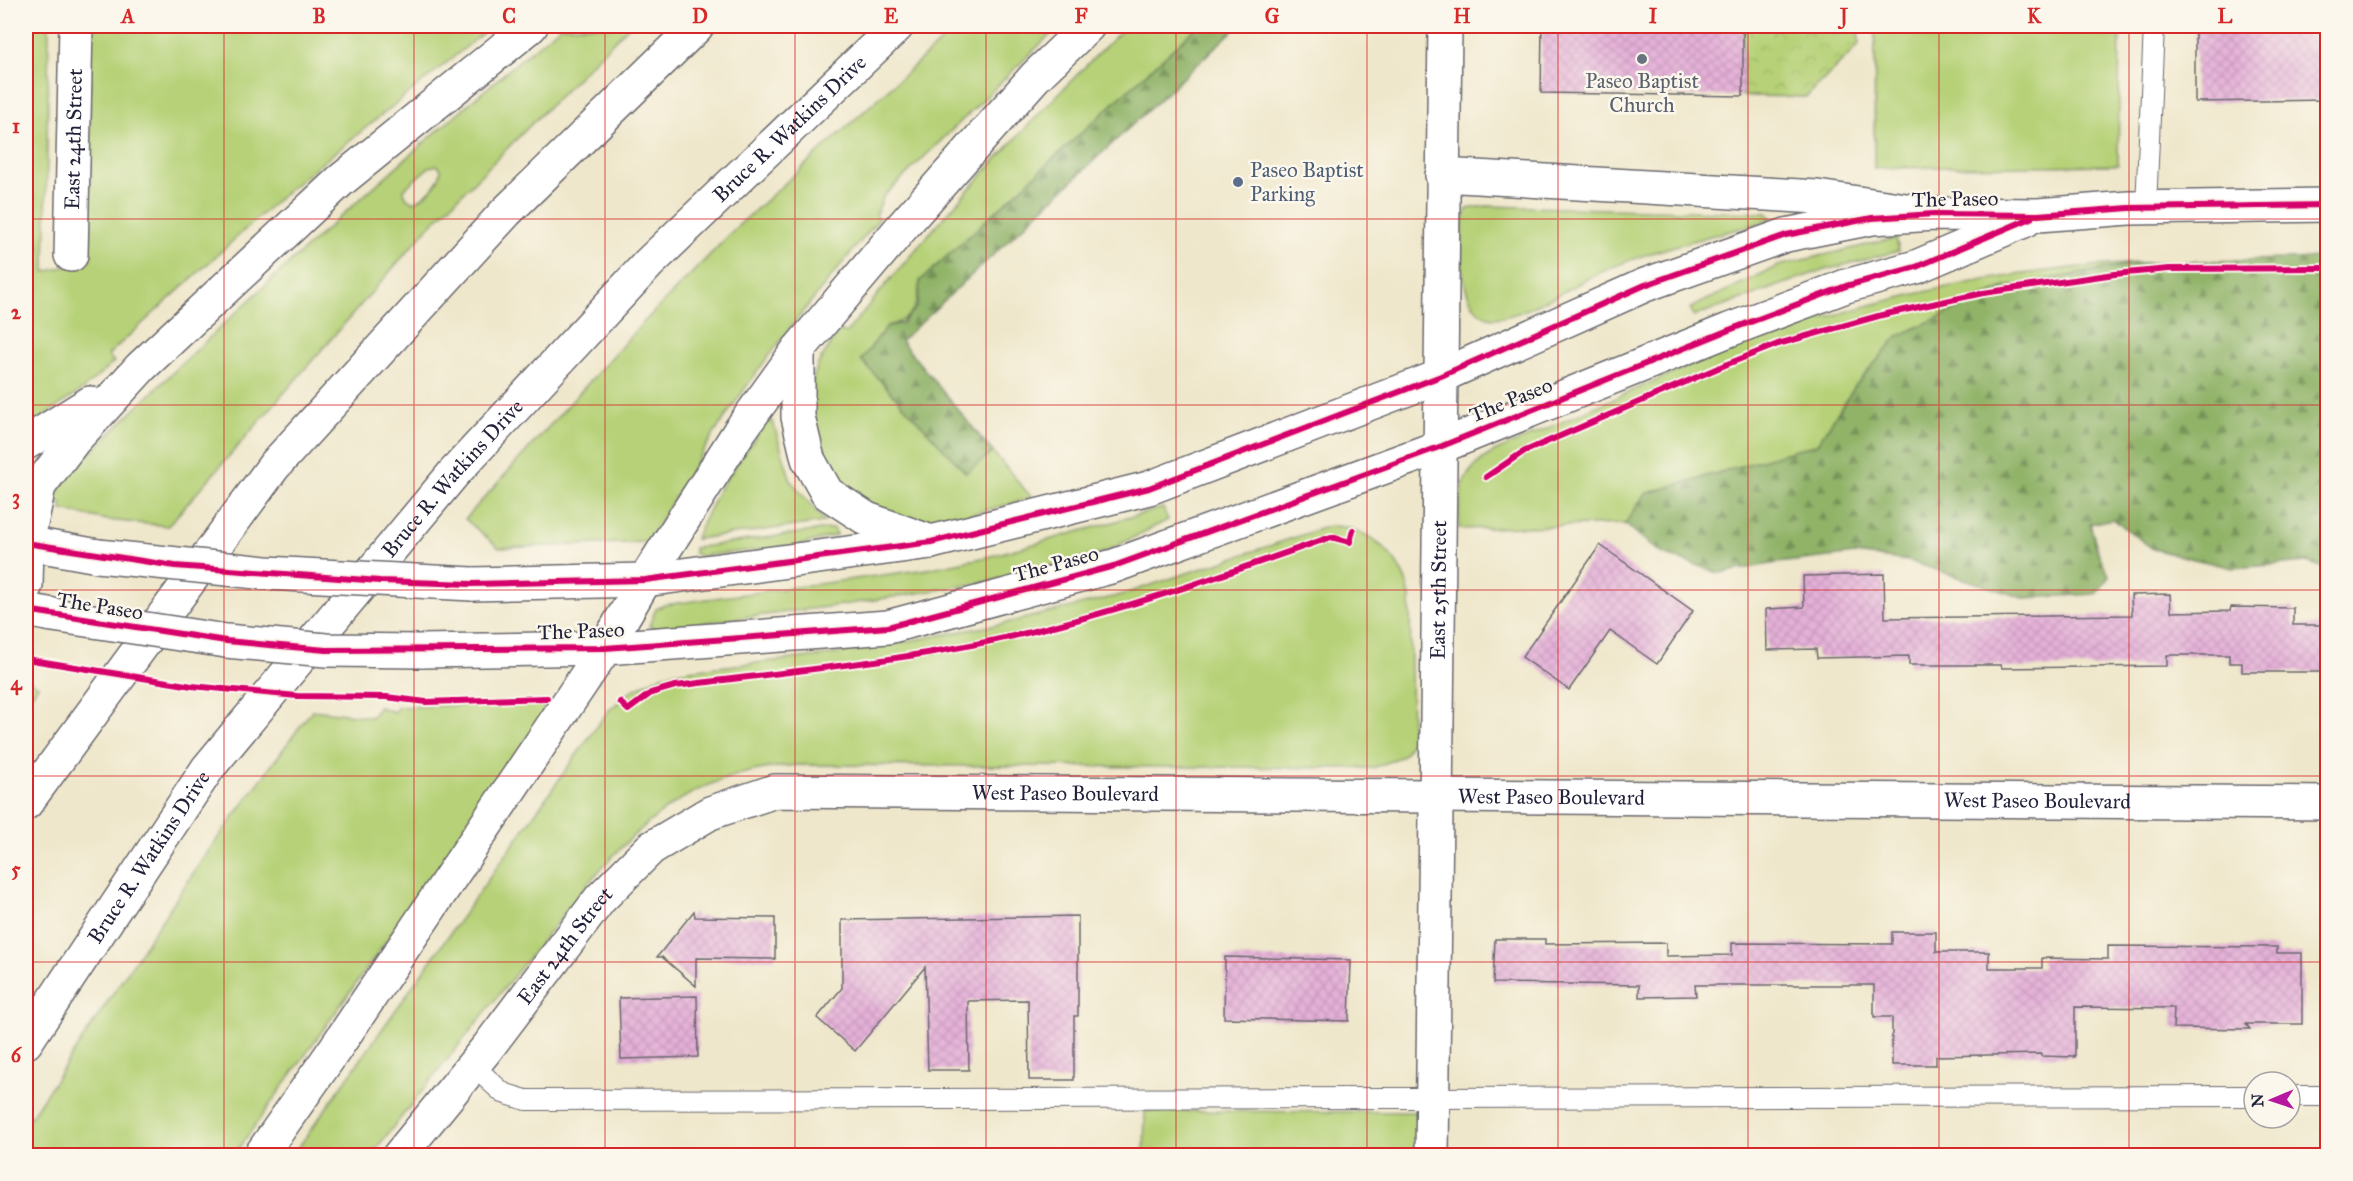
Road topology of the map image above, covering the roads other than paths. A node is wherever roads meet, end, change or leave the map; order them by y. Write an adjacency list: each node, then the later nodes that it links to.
1 (76, 26): 13 (main road, East 24th Street)
2 (531, 26): 15 (main road)
3 (697, 26): 27 (main road)
4 (897, 26): 29 (main road, Bruce R. Watkins Drive)
5 (1088, 26): 14 (main road)
6 (1445, 26): 8 (main road, East 25th Street)
7 (2154, 26): 10 (lane)
8 (1442, 176): 11 (main road); 16 (main road, East 25th Street)
9 (2328, 205): 10 (main road, The Paseo)
10 (2146, 207): 12 (main road, The Paseo)
11 (1934, 214): 12 (main road, The Paseo); 16 (main road, The Paseo)
12 (2038, 215): 18 (main road, The Paseo)
13 (71, 255)
14 (798, 350): 19 (main road); 21 (main road)
15 (141, 367): 17 (main road); 20 (main road)
16 (1441, 376): 18 (main road, East 25th Street); 19 (main road, The Paseo)
17 (26, 443)
18 (1442, 446): 24 (main road, The Paseo); 26 (main road, East 25th Street)
19 (931, 542): 21 (main road, The Paseo)
20 (26, 543): 21 (main road, The Paseo, bridge); 22 (main road)
21 (645, 580): 24 (main road)
22 (26, 585)
23 (39, 612): 24 (main road, The Paseo, bridge)
24 (605, 648): 35 (main road)
25 (775, 791): 26 (main road, West Paseo Boulevard); 30 (main road, East 24th Street)
26 (1437, 796): 28 (main road, West Paseo Boulevard); 34 (main road, East 25th Street)
27 (26, 803)
28 (2328, 803)
29 (26, 1042)
30 (472, 1065): 34 (lane); 36 (main road, East 24th Street)
31 (2242, 1096): 34 (lane)
32 (2302, 1096): 33 (lane)
33 (2328, 1096)
34 (1433, 1098): 37 (main road, East 25th Street)
35 (260, 1155)
36 (399, 1155)
37 (1432, 1155)

